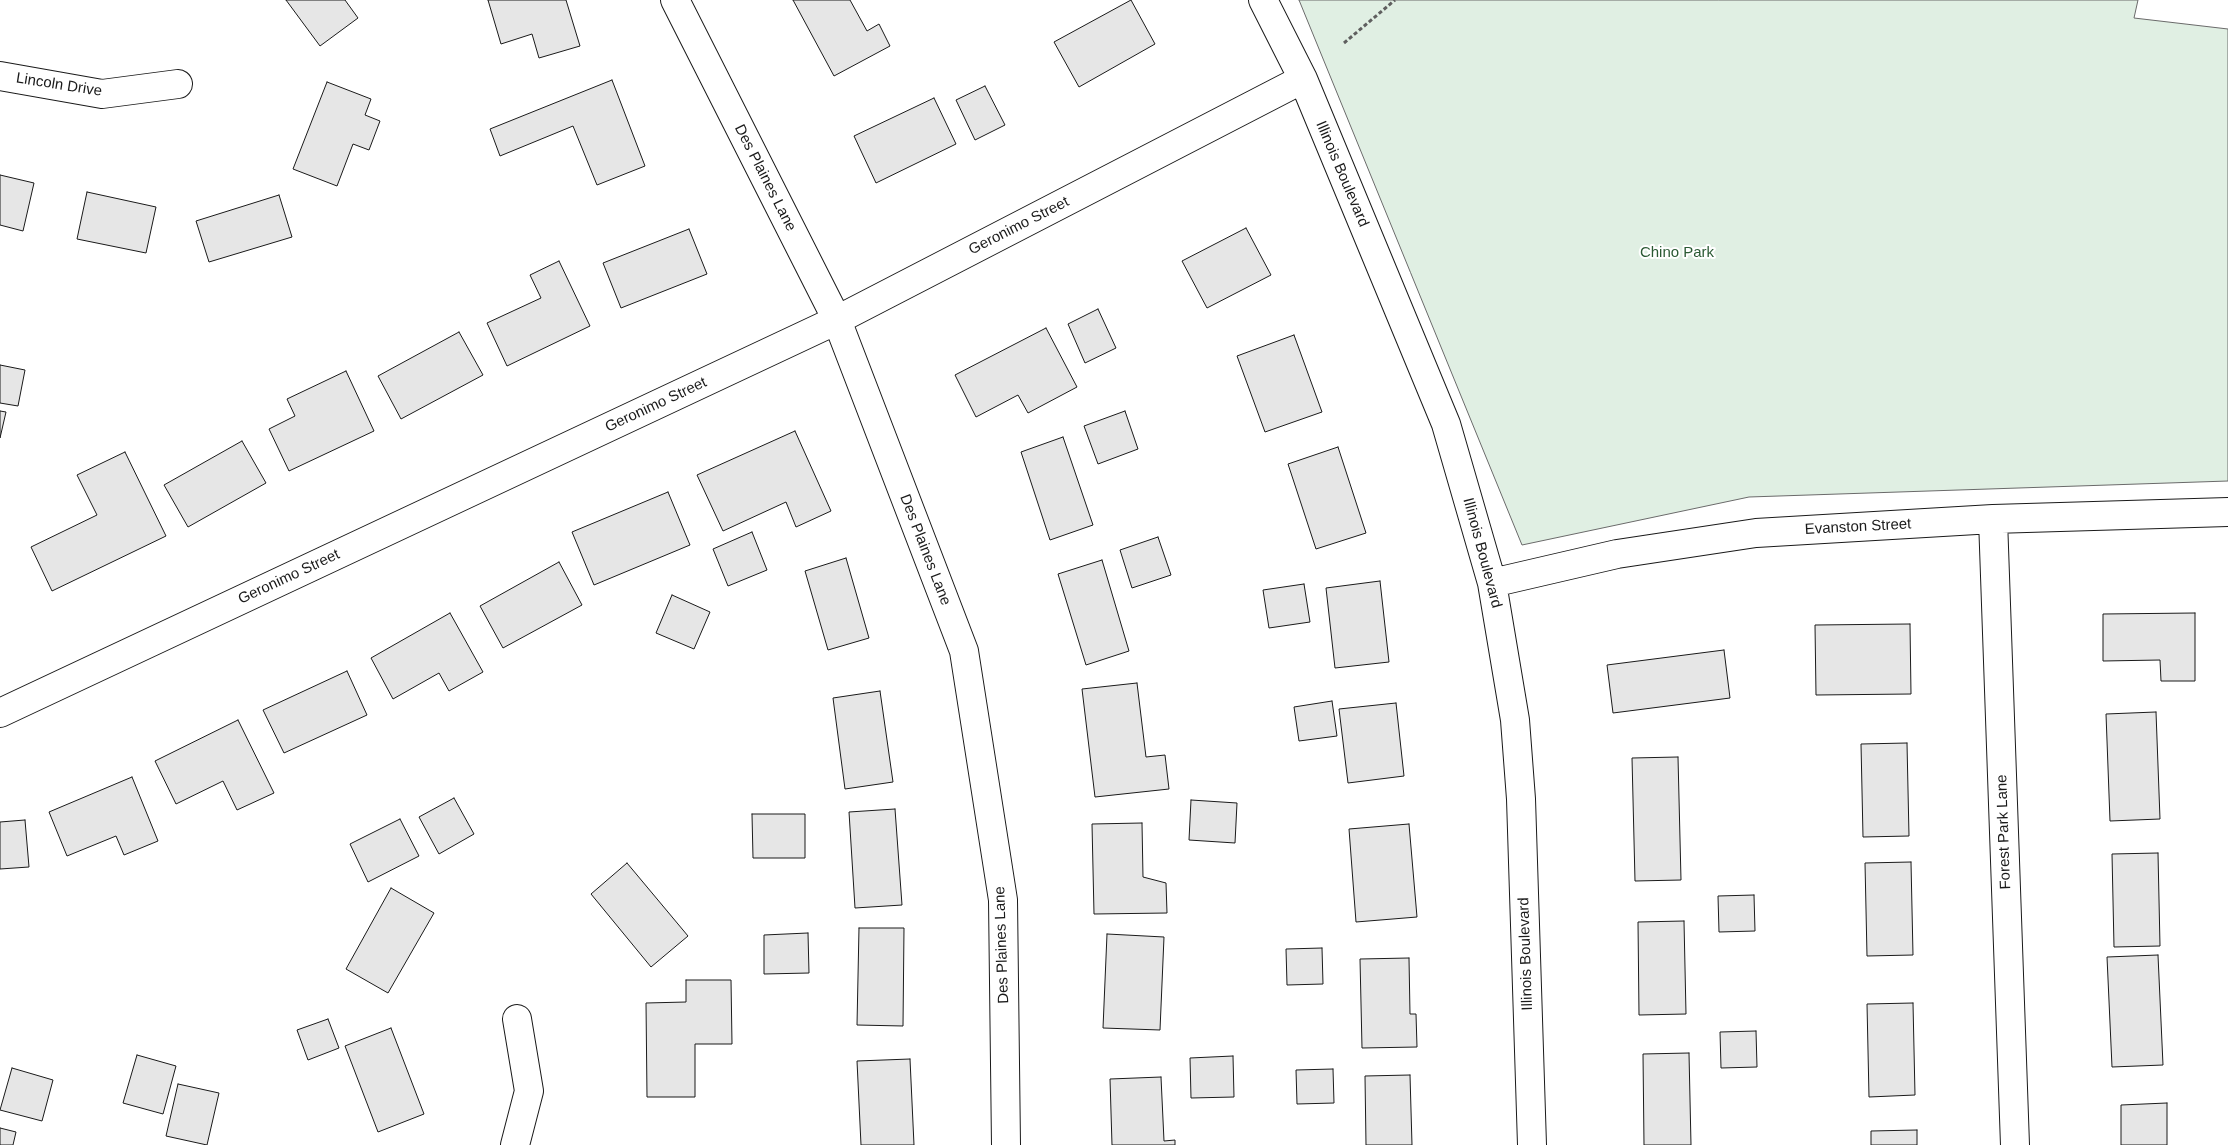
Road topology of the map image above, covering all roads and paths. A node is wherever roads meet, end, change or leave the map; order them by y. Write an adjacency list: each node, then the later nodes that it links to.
1 (675, 0): 8 (street, Des Plaines Lane)
2 (1263, 0): 6 (street, Illinois Boulevard)
3 (1395, 0): 4 (path)
4 (1344, 43)
5 (0, 76): 7 (street, Lincoln Drive)
6 (1302, 79): 8 (street, Geronimo Street); 11 (street, Illinois Boulevard)
7 (178, 84)
8 (837, 320): 12 (street, Geronimo Street); 15 (street, Des Plaines Lane)
9 (2228, 512): 10 (street, Evanston Street)
10 (1993, 519): 11 (street, Evanston Street); 17 (street, Forest Park Lane)
11 (1492, 583): 16 (street, Illinois Boulevard)
12 (0, 713)
13 (517, 1019): 14 (street)
14 (515, 1145)
15 (1006, 1145)
16 (1532, 1145)
17 (2015, 1145)

